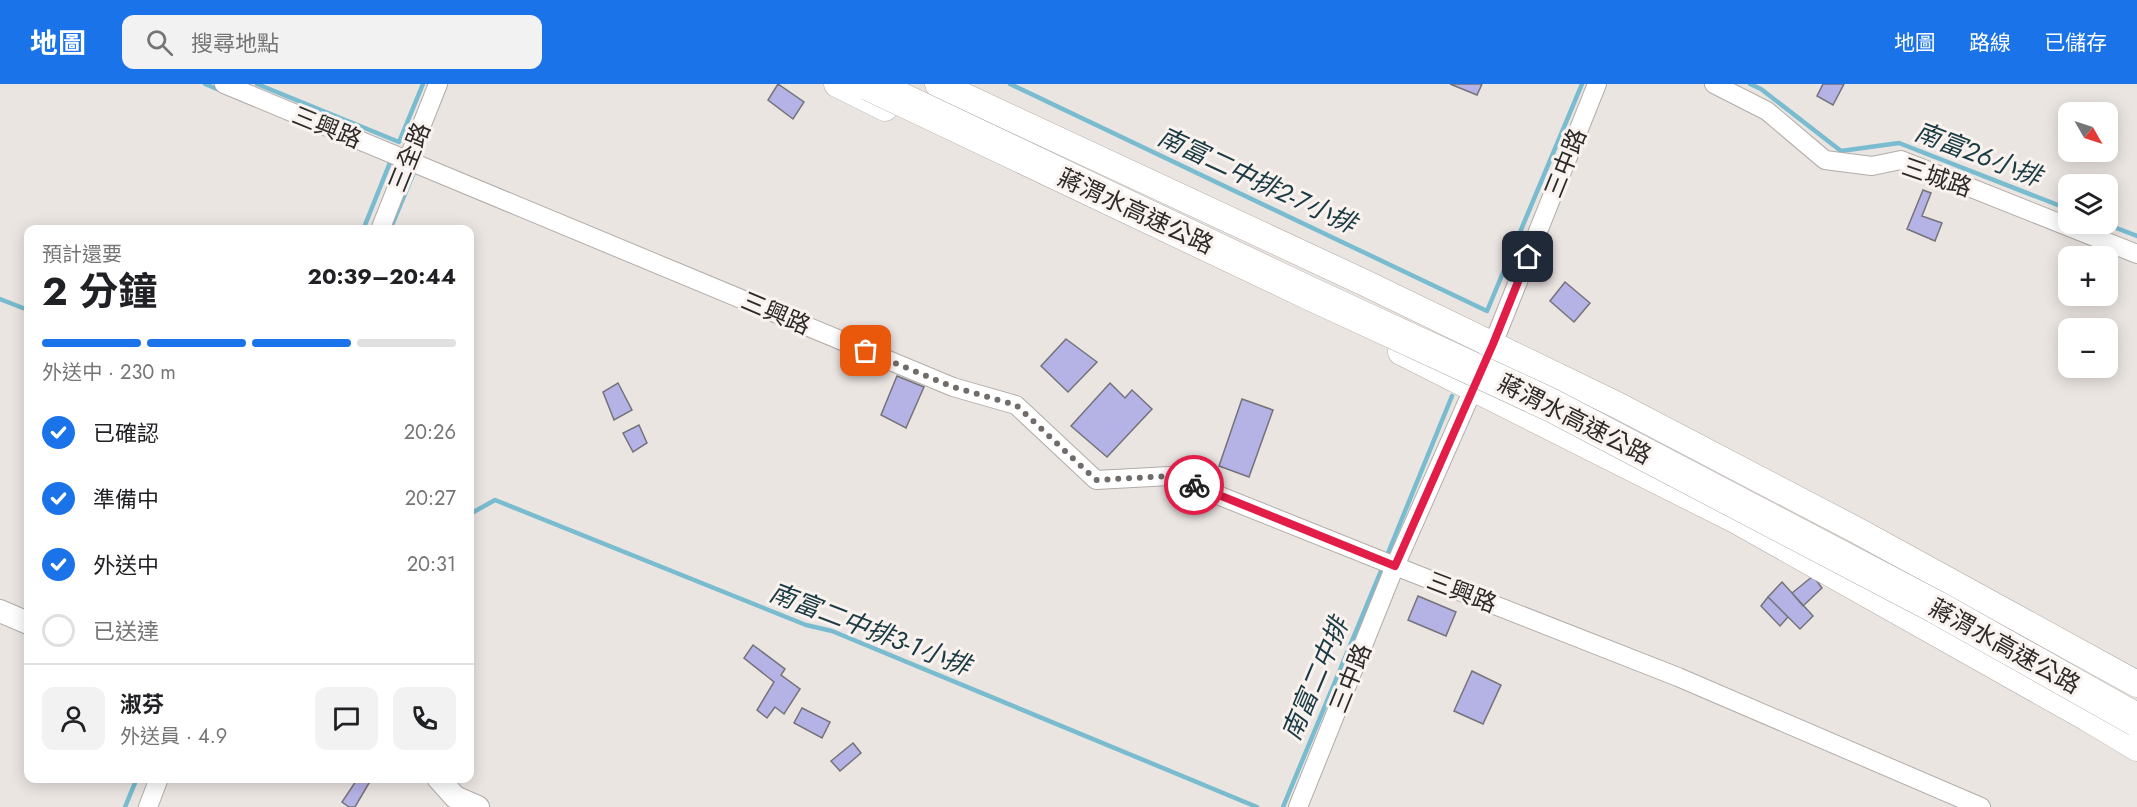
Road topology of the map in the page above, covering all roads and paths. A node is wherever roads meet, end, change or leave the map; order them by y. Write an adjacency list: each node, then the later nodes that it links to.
1 (224, 84): 9 (street, 三興路)
2 (438, 84): 9 (street, 三全路)
3 (837, 84): 13 (main road)
4 (868, 84): 19 (highway, 蔣渭水高速公路, bridge)
5 (915, 84): 18 (highway, 蔣渭水高速公路)
6 (938, 84): 12 (main road)
7 (1597, 84): 12 (street, 三中路)
8 (1714, 84): 11 (street, 三城路)
9 (408, 160): 10 (street, 三全路); 14 (street, 三興路)
10 (382, 225)
11 (2137, 254)
12 (1493, 344): 13 (street, 三中路); 17 (main road)
13 (1473, 390): 14 (street, 三中路); 20 (main road)
14 (1395, 566): 25 (street, 三中路); 26 (street, 三興路)
15 (0, 611): 16 (street)
16 (24, 621)
17 (2137, 684)
18 (2137, 697)
19 (2137, 720)
20 (2137, 748)
21 (157, 783): 23 (street)
22 (442, 783): 24 (street)
23 (148, 807)
24 (478, 807)
25 (1298, 807)
26 (1980, 807)

